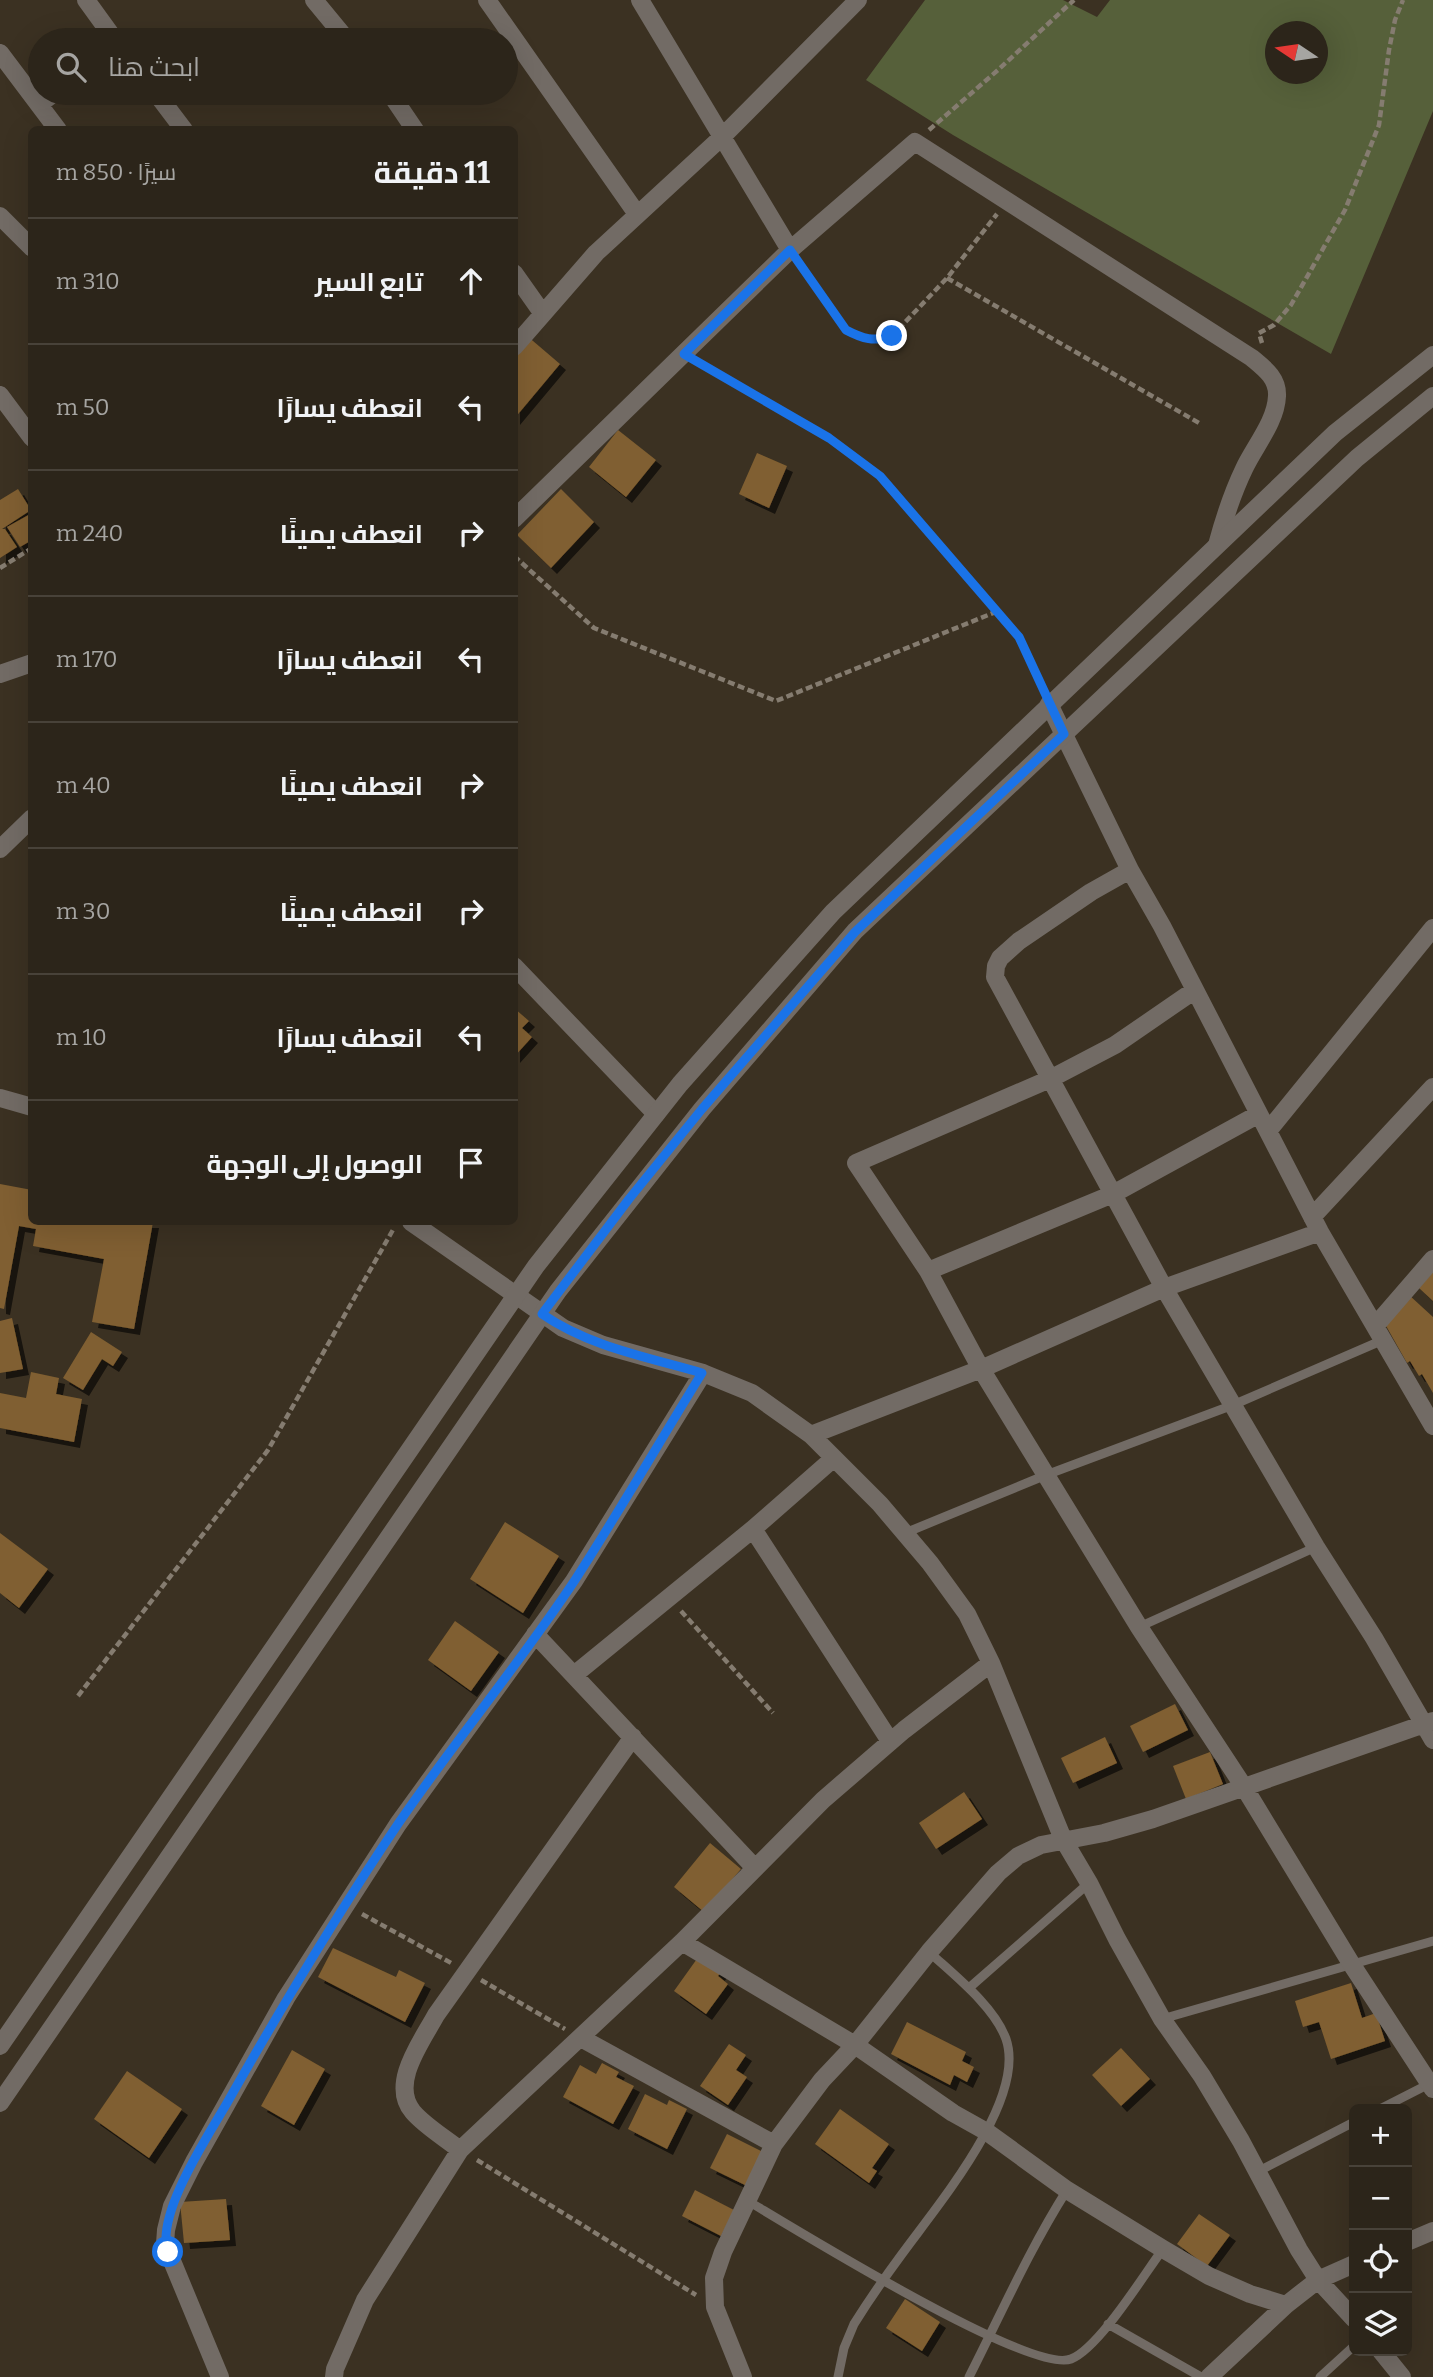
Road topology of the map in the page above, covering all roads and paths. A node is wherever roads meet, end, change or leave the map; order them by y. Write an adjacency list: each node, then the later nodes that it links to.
1 (314, 0): 9 (street)
2 (487, 0): 10 (street)
3 (640, 0): 20 (street)
4 (858, 0): 20 (street)
5 (1074, 0): 21 (path)
6 (1403, 0): 33 (path)
7 (90, 2): 8 (street)
8 (108, 28)
9 (337, 28)
10 (507, 28)
11 (518, 44): 23 (street)
12 (0, 53): 13 (street)
13 (28, 80)
14 (49, 105): 17 (street)
15 (165, 105): 18 (street)
16 (398, 105): 19 (street)
17 (57, 126)
18 (181, 126)
19 (412, 126)
20 (723, 136): 23 (street); 26 (street)
21 (915, 142): 22 (street); 26 (street)
22 (1007, 200): 27 (path); 33 (street)
23 (637, 214): 29 (street)
24 (0, 216): 25 (street)
25 (28, 244)
26 (790, 250): 27 (path); 31 (street)
27 (947, 278): 36 (path)
28 (518, 279): 29 (street)
29 (543, 314): 30 (street)
30 (518, 342)
31 (684, 354): 38 (street); 43 (path)
32 (1433, 355): 39 (street)
33 (1271, 374): 39 (street)
34 (0, 395): 37 (street)
35 (1433, 396): 47 (street)
36 (1199, 423)
37 (28, 433)
38 (518, 515)
39 (1217, 545): 46 (street)
40 (28, 550): 42 (path)
41 (518, 560): 43 (path)
42 (0, 568)
43 (998, 611): 46 (path)
44 (28, 664): 45 (street)
45 (0, 674)
46 (1049, 704): 47 (street); 58 (street)
47 (1064, 734): 50 (street); 69 (street)
48 (28, 822): 49 (street)
49 (0, 849)
50 (1130, 870): 53 (street); 54 (street)
51 (1433, 928): 60 (street)
52 (518, 970): 58 (street)
53 (1195, 990): 54 (street); 59 (street)
54 (1050, 1079): 61 (street); 66 (street)
55 (1433, 1087): 62 (street)
56 (0, 1098): 57 (street)
57 (28, 1106)
58 (656, 1114): 68 (street)
59 (1259, 1114): 60 (street); 61 (street)
60 (1268, 1131): 62 (street)
61 (1113, 1194): 66 (street); 67 (street)
62 (1316, 1224): 67 (street); 70 (street)
63 (396, 1225): 86 (path)
64 (415, 1225): 68 (street)
65 (1433, 1259): 70 (street)
66 (928, 1271): 71 (street)
67 (1164, 1288): 71 (street); 73 (street)
68 (516, 1295): 69 (street); 103 (street)
69 (542, 1314): 72 (street); 105 (street)
70 (1380, 1332): 73 (lane); 74 (street)
71 (981, 1369): 75 (street); 77 (street)
72 (702, 1373): 75 (street); 83 (street)
73 (1233, 1405): 77 (lane); 80 (street)
74 (1433, 1426)
75 (811, 1435): 76 (street)
76 (834, 1458): 78 (street); 79 (street)
77 (1046, 1475): 79 (lane); 82 (street)
78 (753, 1528): 81 (street); 90 (street)
79 (905, 1533): 84 (street)
80 (1316, 1547): 82 (lane); 88 (street)
81 (669, 1597): 85 (street); 87 (path)
82 (1139, 1627): 91 (street)
83 (536, 1634): 85 (street); 127 (street)
84 (991, 1663): 90 (street); 92 (street)
85 (574, 1675): 89 (street)
86 (78, 1696)
87 (773, 1713)
88 (1431, 1729): 91 (street)
89 (633, 1737): 93 (street); 110 (street)
90 (890, 1741): 93 (street)
91 (1244, 1787): 92 (street); 98 (street)
92 (1063, 1839): 94 (street); 97 (street)
93 (755, 1868): 96 (street)
94 (1089, 1883): 99 (lane); 100 (street)
95 (1433, 1941): 98 (lane)
96 (682, 1942): 101 (street); 102 (street)
97 (929, 1952): 99 (lane); 102 (street)
98 (1352, 1965): 100 (lane); 104 (street)
99 (969, 1988): 108 (lane)
100 (1163, 2019): 111 (street)
101 (581, 2038): 109 (street); 110 (street)
102 (855, 2045): 108 (street); 109 (street)
103 (0, 2046)
104 (1432, 2085): 106 (lane)
105 (0, 2103)
106 (1391, 2104)
107 (1349, 2125): 111 (lane)
108 (987, 2132): 112 (street); 118 (lane)
109 (774, 2144): 113 (street)
110 (460, 2150): 121 (path); 128 (street)
111 (1257, 2172): 119 (street)
112 (1067, 2190): 116 (street); 124 (lane)
113 (748, 2201): 118 (lane); 121 (street)
114 (1433, 2231): 115 (street)
115 (1412, 2240)
116 (1163, 2249): 120 (street); 123 (lane)
117 (1349, 2266): 119 (street)
118 (883, 2280): 124 (lane); 130 (lane)
119 (1318, 2280): 120 (street); 122 (street)
120 (1286, 2305): 133 (street)
121 (715, 2307): 129 (street)
122 (1349, 2314)
123 (1108, 2324): 124 (lane); 132 (lane)
124 (989, 2337): 131 (lane)
125 (1349, 2351): 134 (lane)
126 (1385, 2356): 135 (street)
127 (220, 2377)
128 (334, 2377)
129 (743, 2377)
130 (838, 2377)
131 (969, 2377)
132 (1201, 2377)
133 (1209, 2377)
134 (1320, 2377)
135 (1402, 2377)

